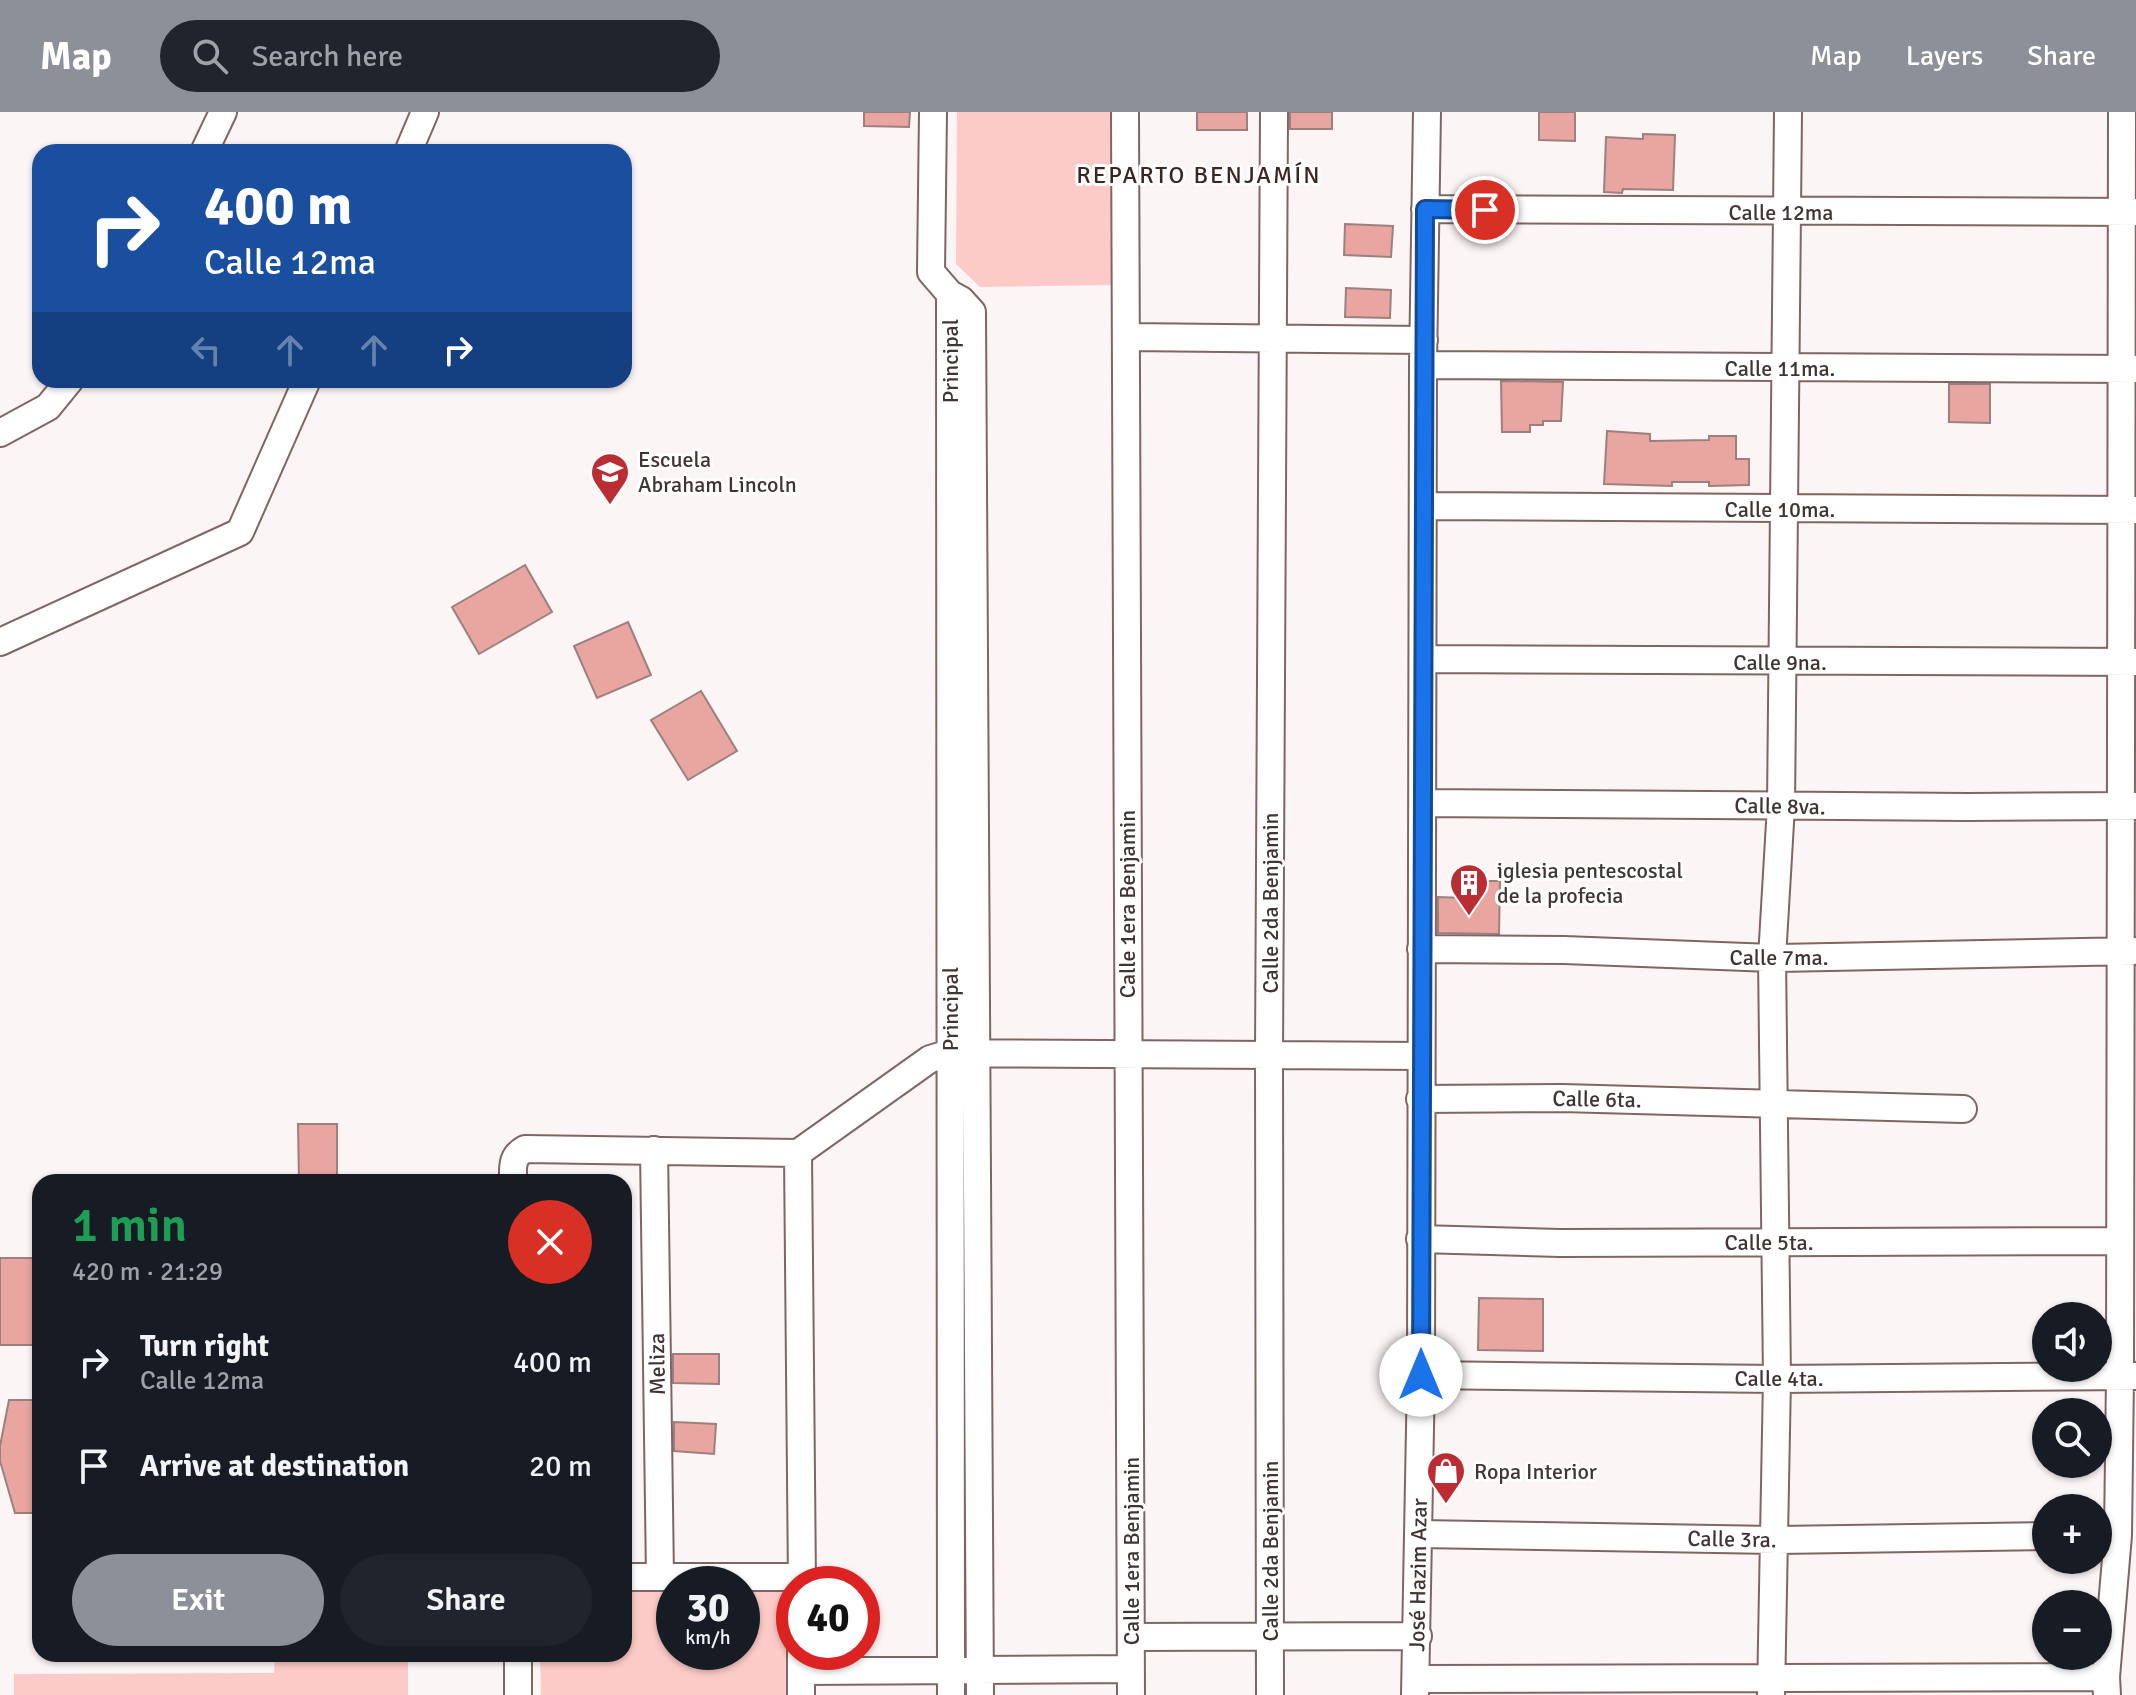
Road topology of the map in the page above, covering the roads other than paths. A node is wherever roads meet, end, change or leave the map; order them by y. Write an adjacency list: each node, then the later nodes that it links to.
1 (223, 112): 9 (street)
2 (425, 112): 10 (street)
3 (933, 112): 14 (street)
4 (1125, 112): 15 (street, Calle 1era Benjamin)
5 (1274, 112): 16 (street, Calle 2da Benjamin)
6 (1427, 112): 11 (street, José Hazim Azar)
7 (1788, 112): 12 (street)
8 (2122, 112): 13 (street)
9 (208, 144)
10 (411, 144)
11 (1425, 209): 12 (street, Calle 12ma); 17 (street, José Hazim Azar)
12 (1786, 212): 13 (street, Calle 12ma); 18 (street)
13 (2129, 212): 19 (street)
14 (950, 294): 36 (street, Principal); 37 (street, Principal)
15 (1128, 337): 16 (street, Calle 11ma.); 38 (street, Calle 1era Benjamin)
16 (1274, 338): 17 (street, Calle 11ma.); 39 (street, Calle 2da Benjamin)
17 (1424, 353): 18 (street, Calle 11ma.); 23 (street, José Hazim Azar)
18 (1784, 369): 19 (street, Calle 11ma.); 24 (street)
19 (2128, 369): 25 (street)
20 (63, 388): 22 (street)
21 (303, 388): 26 (street)
22 (0, 433)
23 (1424, 506): 24 (street, Calle 10ma.); 27 (street, José Hazim Azar)
24 (1783, 510): 25 (street, Calle 10ma.); 28 (street)
25 (2128, 510): 29 (street)
26 (0, 642)
27 (1424, 659): 28 (street, Calle 9na.); 30 (street, José Hazim Azar)
28 (1782, 662): 29 (street, Calle 9na.); 31 (street)
29 (2128, 662): 32 (street)
30 (1424, 803): 31 (street, Calle 8va.); 33 (street, José Hazim Azar)
31 (1781, 806): 32 (street, Calle 8va.); 35 (street)
32 (2128, 806): 34 (street)
33 (1421, 949): 35 (street, Calle 7ma.); 40 (street, José Hazim Azar)
34 (2128, 951): 35 (street, Calle 7ma.); 43 (street)
35 (1772, 958): 42 (street)
36 (950, 1053): 37 (street); 46 (street); 68 (street, Principal)
37 (977, 1053): 38 (street); 69 (street, Principal)
38 (1127, 1055): 39 (street); 64 (street, Calle 1era Benjamin)
39 (1269, 1055): 40 (street); 65 (street, Calle 2da Benjamin)
40 (1421, 1056): 41 (street, José Hazim Azar)
41 (1420, 1099): 42 (street, Calle 6ta.); 48 (street, José Hazim Azar)
42 (1773, 1104): 44 (street, Calle 6ta.); 50 (street)
43 (2128, 1107): 49 (street)
44 (1963, 1109)
45 (654, 1150): 46 (street); 47 (street); 58 (street, Meliza)
46 (798, 1153): 59 (street)
47 (513, 1174)
48 (1420, 1239): 50 (street, Calle 5ta.); 51 (street, José Hazim Azar)
49 (2119, 1241): 50 (street, Calle 5ta.); 52 (street)
50 (1775, 1243): 53 (street)
51 (1421, 1375): 53 (street, Calle 4ta.); 55 (street, José Hazim Azar)
52 (2128, 1376): 53 (street, Calle 4ta.); 54 (street)
53 (1777, 1379): 57 (street)
54 (2112, 1504)
55 (1419, 1534): 57 (street, Calle 3ra.); 63 (street, José Hazim Azar)
56 (2032, 1536): 57 (street, Calle 3ra.)
57 (1774, 1540): 71 (street)
58 (660, 1566)
59 (802, 1566)
60 (2108, 1574): 72 (street)
61 (632, 1577): 62 (street)
62 (656, 1577)
63 (1418, 1636): 65 (street); 73 (street, José Hazim Azar)
64 (1132, 1637): 65 (street); 70 (street, Calle 1era Benjamin)
65 (1270, 1637): 75 (street, Calle 2da Benjamin)
66 (518, 1662): 74 (street)
67 (801, 1673): 68 (street)
68 (951, 1682): 69 (street)
69 (980, 1682): 70 (street)
70 (1131, 1682)
71 (1771, 1686): 72 (street); 73 (street)
72 (2107, 1686)
73 (1416, 1687)
74 (518, 1695)
75 (1270, 1695)

